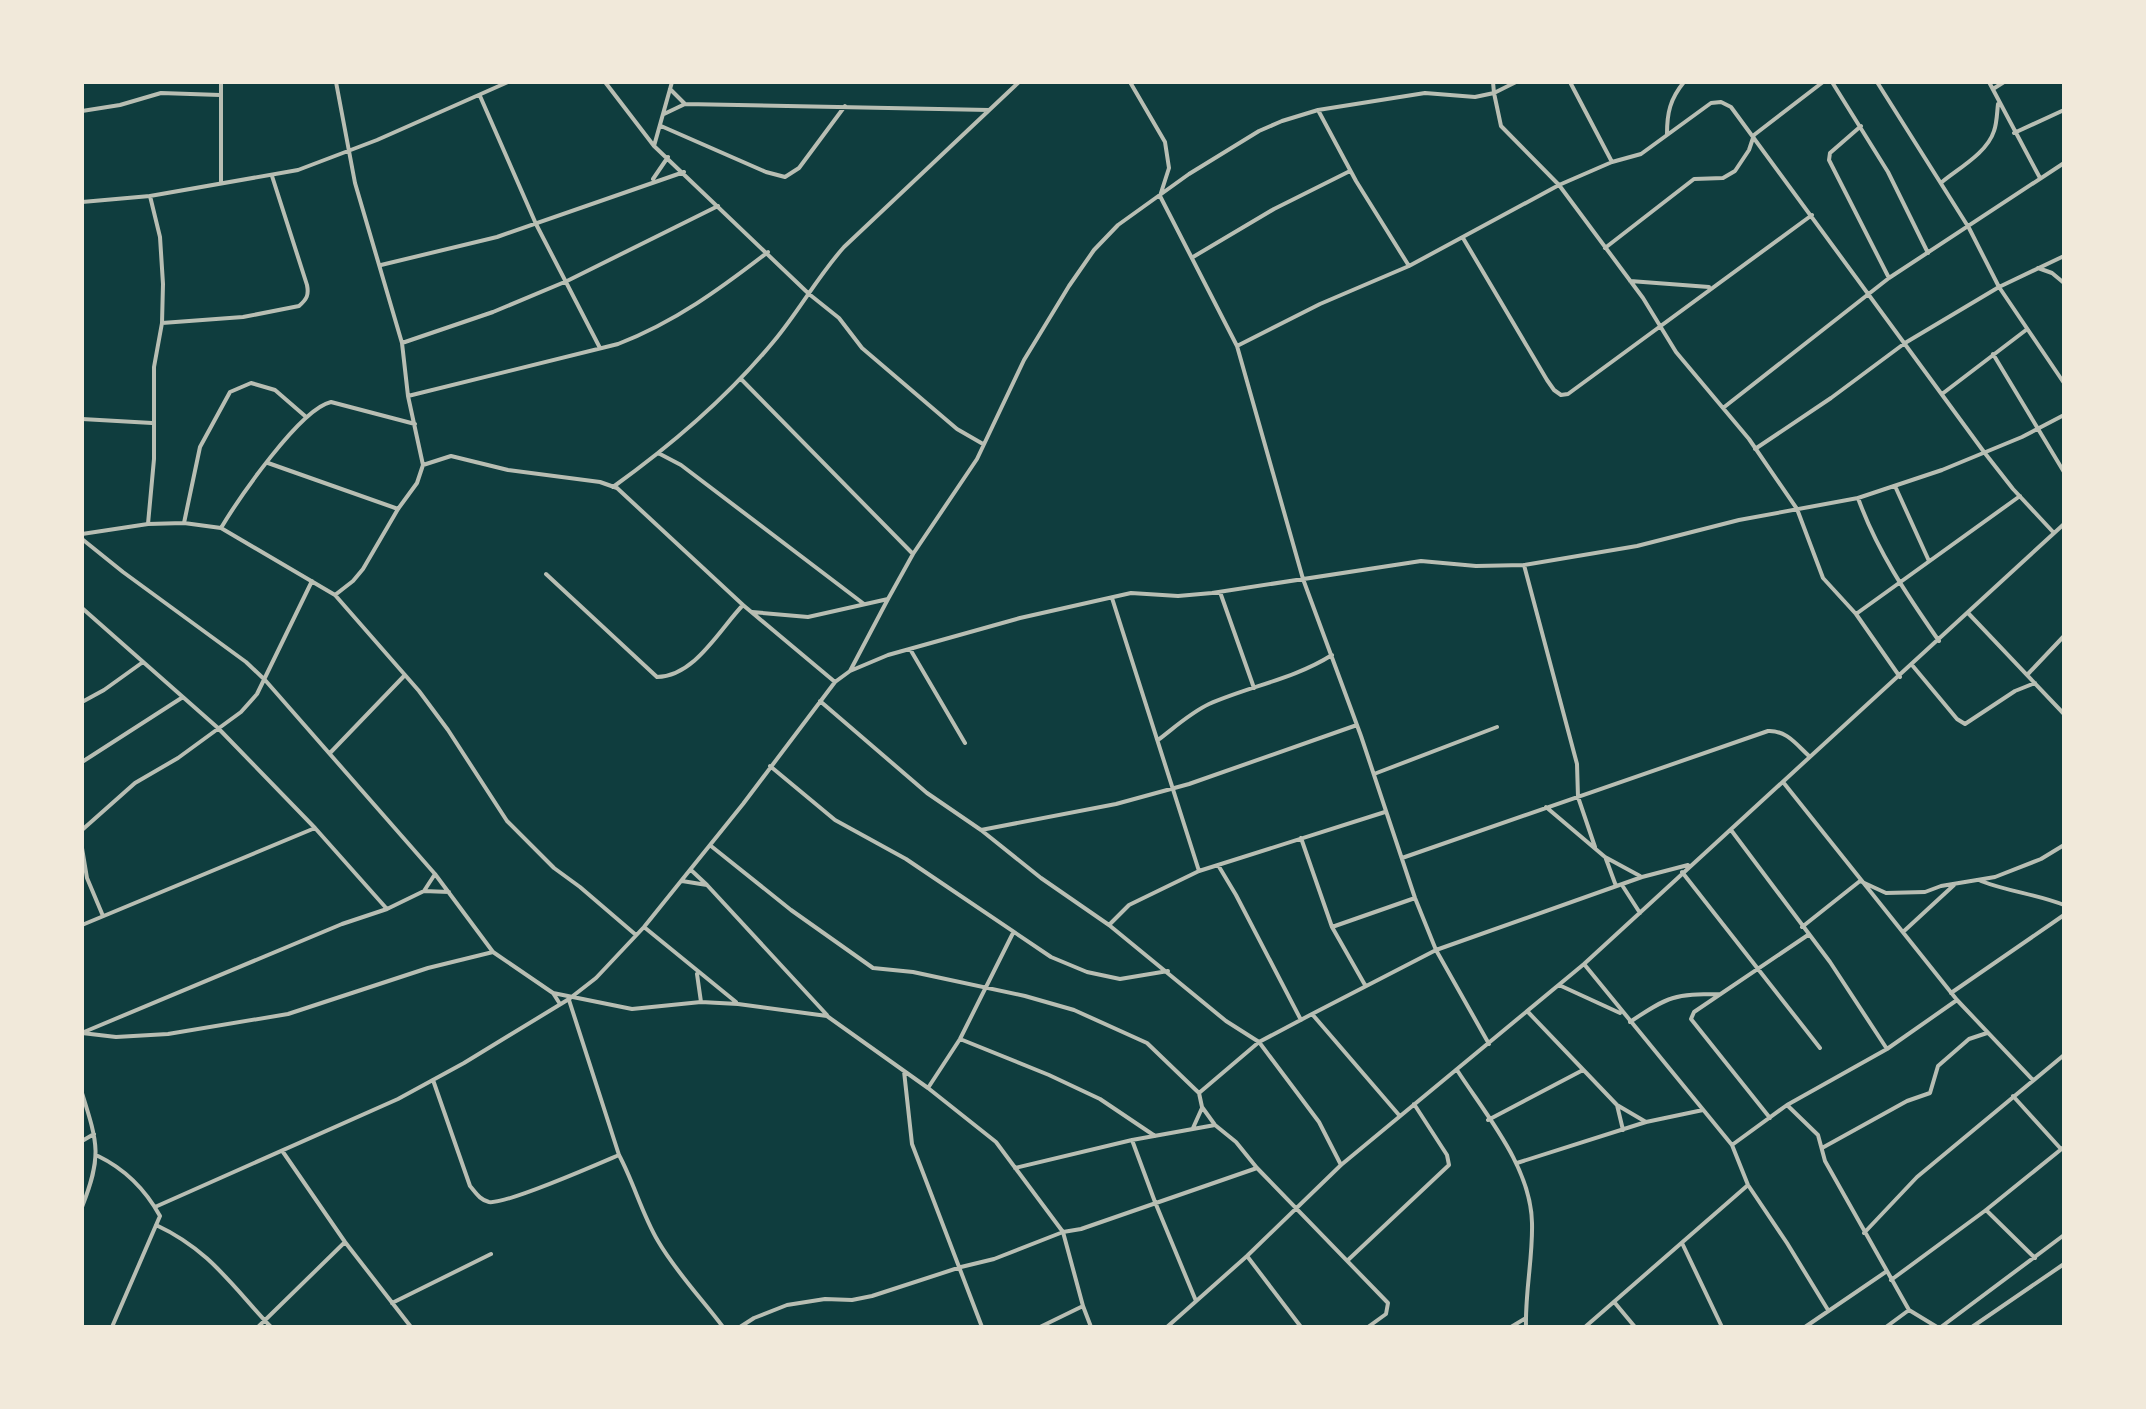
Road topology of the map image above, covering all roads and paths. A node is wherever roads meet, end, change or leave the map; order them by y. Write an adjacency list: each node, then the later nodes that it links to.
1 (221, 82): 20 (street)
2 (336, 82): 36 (street)
3 (508, 82): 21 (street)
4 (605, 82): 35 (street)
5 (672, 82): 17 (street)
6 (1019, 82): 25 (street)
7 (1130, 82): 49 (street)
8 (1493, 82): 19 (street)
9 (1516, 82): 19 (street)
10 (1570, 82): 38 (street)
11 (1684, 82): 33 (street)
12 (1823, 82): 34 (street)
13 (1832, 82): 31 (street)
14 (1877, 82): 46 (street)
15 (1989, 82): 18 (street)
16 (2004, 82): 18 (street)
17 (670, 89): 23 (street); 29 (street)
18 (1993, 89): 22 (street)
19 (1494, 93): 26 (street); 47 (street)
20 (220, 95): 28 (street); 45 (street)
21 (480, 96): 36 (street); 53 (street)
22 (1999, 102): 32 (street); 46 (street)
23 (685, 104): 24 (street); 29 (street)
24 (845, 106): 25 (street); 30 (street)
25 (992, 110): 70 (street)
26 (1318, 110): 40 (street); 49 (street)
27 (2064, 110): 32 (street)
28 (82, 111)
29 (664, 114): 30 (street)
30 (661, 126): 35 (street)
31 (1861, 126): 58 (street); 64 (street)
32 (2014, 133): 43 (street)
33 (1667, 134): 34 (street); 38 (street)
34 (1754, 135): 52 (street); 56 (street)
35 (654, 146): 37 (street)
36 (347, 151): 42 (street); 61 (street)
37 (668, 157): 41 (street); 44 (street)
38 (1612, 162): 47 (street)
39 (2064, 163): 43 (street)
40 (1350, 171): 60 (street); 62 (street)
41 (684, 172): 44 (street); 51 (street)
42 (272, 175): 45 (street); 72 (street)
43 (2040, 178): 54 (street)
44 (651, 181): 53 (street)
45 (221, 182): 48 (street)
46 (1942, 182): 54 (street)
47 (1559, 185): 55 (street); 56 (street)
48 (150, 196): 50 (street); 72 (street)
49 (1160, 196): 60 (street); 91 (street)
50 (82, 202)
51 (719, 205): 57 (street); 65 (street)
52 (1812, 215): 69 (street); 71 (street)
53 (536, 224): 61 (street); 65 (street)
54 (1969, 228): 58 (street); 68 (street)
55 (1463, 238): 62 (street); 73 (street)
56 (1605, 248): 66 (street)
57 (768, 252): 70 (street); 78 (street)
58 (1928, 253): 64 (street)
59 (2064, 256): 63 (street)
60 (1193, 257): 77 (street)
61 (381, 265): 75 (street)
62 (1409, 266): 77 (street)
63 (2038, 268): 67 (street); 68 (street)
64 (1889, 278): 71 (street)
65 (567, 281): 75 (street); 78 (street)
66 (1630, 281): 69 (street); 73 (street)
67 (2064, 283)
68 (1999, 287): 74 (street); 76 (street)
69 (1711, 288): 73 (street)
70 (809, 294): 80 (street); 91 (street)
71 (1867, 295): 76 (street); 84 (street)
72 (162, 323): 88 (street)
73 (1660, 324): 84 (street)
74 (2027, 329): 79 (street); 81 (street)
75 (402, 343): 83 (street)
76 (1905, 343): 82 (street); 92 (street)
77 (1237, 346): 114 (street)
78 (600, 348): 83 (street)
79 (1993, 354): 82 (street); 90 (street)
80 (741, 379): 94 (street); 110 (street)
81 (2064, 383)
82 (1942, 394): 93 (street)
83 (408, 396): 89 (street)
84 (1723, 408): 92 (street)
85 (2064, 415): 90 (street)
86 (305, 416): 89 (street); 95 (street); 104 (street)
87 (82, 419): 88 (street)
88 (152, 423): 105 (street)
89 (415, 424): 96 (street)
90 (2038, 429): 93 (street); 97 (street)
91 (984, 445): 110 (street)
92 (1755, 449): 103 (street)
93 (1984, 452): 98 (street); 100 (street)
94 (660, 454): 99 (street); 121 (street)
95 (267, 463): 102 (street); 107 (street)
96 (423, 465): 99 (street); 102 (street)
97 (2064, 472)
98 (1894, 486): 101 (street); 111 (street)
99 (613, 487): 122 (street)
100 (2020, 496): 108 (street); 111 (street)
101 (1858, 498): 103 (street); 116 (street)
102 (398, 509): 118 (street)
103 (1797, 509): 112 (street); 125 (street)
104 (184, 523): 105 (street); 107 (street)
105 (148, 524): 109 (street)
106 (2064, 524): 108 (street)
107 (221, 528): 115 (street)
108 (2054, 533): 126 (street)
109 (82, 537): 137 (street)
110 (913, 554): 120 (street)
111 (1929, 561): 116 (street)
112 (1524, 565): 114 (street); 157 (street)
113 (546, 574): 122 (street)
114 (1303, 579): 117 (street); 130 (street)
115 (312, 581): 118 (street); 137 (street)
116 (1898, 581): 125 (street); 128 (street)
117 (1220, 592): 119 (street); 140 (street)
118 (335, 595): 134 (street)
119 (1112, 598): 129 (street); 148 (street)
120 (888, 599): 121 (street); 133 (street)
121 (864, 604): 124 (street)
122 (743, 605): 124 (street)
123 (82, 608): 131 (street)
124 (752, 612): 138 (street)
125 (1856, 614): 136 (street)
126 (1969, 614): 128 (street); 135 (street)
127 (2064, 636): 135 (street)
128 (1939, 641): 132 (street)
129 (910, 649): 133 (street); 149 (street)
130 (1332, 655): 140 (street); 145 (street)
131 (143, 662): 141 (street); 143 (street)
132 (1912, 665): 136 (street); 139 (street)
133 (850, 671): 138 (street)
134 (405, 675): 150 (street); 201 (street)
135 (2027, 675): 139 (street)
136 (1900, 677): 151 (street)
137 (265, 680): 147 (street); 150 (street)
138 (835, 682): 142 (street)
139 (2035, 683): 144 (street)
140 (1254, 689): 148 (street)
141 (183, 697): 147 (street); 152 (street)
142 (820, 701): 153 (street); 162 (street)
143 (82, 702)
144 (2063, 711)
145 (1357, 725): 154 (street); 156 (street)
146 (1497, 727): 154 (street)
147 (218, 728): 160 (street); 161 (street)
148 (1158, 740): 156 (street)
149 (965, 743)
150 (330, 753): 176 (street)
151 (1809, 756): 155 (street); 157 (street)
152 (82, 762)
153 (770, 766): 166 (street); 199 (street)
154 (1374, 774): 159 (street)
155 (1782, 781): 163 (street); 179 (street)
156 (1175, 788): 162 (street); 174 (street)
157 (1578, 797): 158 (street); 167 (street)
158 (1546, 807): 167 (street); 170 (street)
159 (1386, 812): 164 (street); 170 (street)
160 (315, 828): 189 (street); 192 (street)
161 (82, 830)
162 (981, 830): 194 (street)
163 (1731, 830): 171 (street); 197 (street)
164 (1301, 838): 172 (street); 196 (street)
165 (2064, 845): 180 (street)
166 (710, 846): 173 (street); 210 (street)
167 (1595, 847): 169 (street)
168 (82, 848): 192 (street)
169 (1605, 857): 177 (street); 184 (street)
170 (1402, 858): 187 (street)
171 (1692, 864): 175 (street); 177 (street)
172 (1218, 865): 174 (street); 223 (street)
173 (691, 870): 178 (street); 182 (street)
174 (1199, 871): 194 (street)
175 (1682, 872): 190 (street); 205 (street)
176 (435, 874): 185 (street); 186 (street)
177 (1642, 877): 183 (street)
178 (682, 881): 182 (street); 195 (street)
179 (1860, 881): 181 (street); 197 (street); 198 (street)
180 (1979, 881): 181 (street); 188 (street)
181 (1956, 883): 198 (street)
182 (707, 885): 222 (street)
183 (1622, 885): 184 (street); 190 (street)
184 (1616, 886): 202 (street)
185 (424, 891): 186 (street); 189 (street)
186 (449, 892): 203 (street)
187 (1415, 898): 196 (street); 202 (street)
188 (2064, 905)
189 (387, 909): 225 (street)
190 (1640, 913): 204 (street)
191 (2064, 915): 212 (street)
192 (103, 916): 193 (street)
193 (82, 925)
194 (1109, 925): 206 (street)
195 (644, 927): 201 (street); 207 (street)
196 (1332, 927): 208 (street)
197 (1802, 927): 200 (street)
198 (1903, 932): 212 (street)
199 (1013, 933): 206 (street); 210 (street)
200 (1808, 935): 205 (street); 231 (street)
201 (636, 936): 214 (street)
202 (1436, 950): 208 (street); 229 (street)
203 (493, 952): 211 (street); 225 (street)
204 (1584, 964): 209 (street); 221 (street)
205 (1758, 970): 213 (street); 230 (street)
206 (1168, 971): 228 (street)
207 (697, 974): 216 (street); 218 (street)
208 (1365, 985): 220 (street)
209 (1559, 985): 219 (street); 221 (street)
210 (985, 989): 227 (street); 240 (street)
211 (553, 993): 214 (street); 217 (street)
212 (1951, 993): 215 (street)
213 (1722, 994): 224 (street); 248 (street)
214 (570, 997): 216 (street); 217 (street); 262 (street)
215 (1957, 1000): 226 (street); 231 (street)
216 (701, 1002): 218 (street)
217 (560, 1004): 236 (street)
218 (738, 1004): 222 (street)
219 (1528, 1012): 229 (street); 234 (street)
220 (1312, 1014): 223 (street); 247 (street)
221 (1622, 1014): 224 (street)
222 (827, 1016): 235 (street)
223 (1301, 1020): 228 (street)
224 (1630, 1022): 246 (street)
225 (82, 1033)
226 (1988, 1033): 237 (street); 259 (street)
227 (960, 1039): 238 (street); 255 (street)
228 (1259, 1042): 240 (street); 265 (street)
229 (1489, 1044): 233 (street)
230 (1820, 1048)
231 (1887, 1049): 244 (street)
232 (2064, 1055): 237 (street)
233 (1457, 1070): 242 (street); 249 (street)
234 (1583, 1070): 243 (street); 249 (street)
235 (904, 1071): 238 (street); 285 (street)
236 (433, 1080): 261 (street); 262 (street)
237 (2033, 1080): 241 (street)
238 (928, 1088): 266 (street)
239 (82, 1093): 254 (street)
240 (1199, 1093): 245 (street)
241 (2013, 1096): 260 (street); 276 (street)
242 (1414, 1104): 247 (street); 283 (street)
243 (1617, 1105): 250 (street); 253 (street)
244 (1787, 1105): 248 (street); 259 (street)
245 (1202, 1107): 251 (street); 252 (street)
246 (1703, 1109): 250 (street); 258 (street)
247 (1399, 1115): 265 (street)
248 (1770, 1118): 258 (street)
249 (1488, 1120): 264 (street)
250 (1646, 1122): 253 (street)
251 (1215, 1125): 252 (street); 267 (street)
252 (1193, 1128): 255 (street)
253 (1623, 1131): 264 (street)
254 (94, 1133): 257 (street); 263 (street)
255 (1155, 1136): 256 (street)
256 (1132, 1140): 266 (street); 269 (street)
257 (82, 1141)
258 (1732, 1145): 268 (street)
259 (1822, 1148): 276 (street)
260 (2062, 1148): 273 (street)
261 (283, 1152): 271 (street); 278 (street)
262 (619, 1155): 301 (street)
263 (98, 1156): 270 (street); 271 (street)
264 (1517, 1163): 294 (street)
265 (1341, 1165): 272 (street)
266 (1015, 1168): 275 (street)
267 (1257, 1168): 269 (street); 272 (street)
268 (1748, 1185): 279 (street); 292 (street)
269 (1155, 1202): 275 (street); 288 (street)
270 (82, 1207)
271 (155, 1207): 274 (street)
272 (1297, 1207): 281 (street); 283 (street)
273 (1986, 1210): 282 (street); 287 (street)
274 (156, 1225): 295 (street); 297 (street)
275 (1063, 1232): 285 (street); 291 (street)
276 (1864, 1233): 286 (street)
277 (2064, 1235): 282 (street)
278 (345, 1242): 289 (street); 295 (street)
279 (1682, 1243): 290 (street); 314 (street)
280 (491, 1254): 289 (street)
281 (1247, 1256): 288 (street); 307 (street)
282 (2035, 1258): 317 (street)
283 (1348, 1260): 308 (street)
284 (2064, 1264): 318 (street)
285 (961, 1267): 302 (street); 303 (street)
286 (1887, 1271): 287 (street); 292 (street)
287 (1891, 1280): 293 (street)
288 (1196, 1301): 306 (street)
289 (392, 1303): 300 (street)
290 (1615, 1303): 296 (street); 313 (street)
291 (1083, 1306): 304 (street); 305 (street)
292 (1828, 1310): 315 (street)
293 (1909, 1310): 316 (street); 317 (street)
294 (1526, 1318): 309 (street); 310 (street)
295 (265, 1321): 298 (street); 299 (street)
296 (1591, 1322): 311 (street); 312 (street)
297 (112, 1327)
298 (258, 1327)
299 (271, 1327)
300 (411, 1327)
301 (723, 1327)
302 (740, 1327)
303 (982, 1327)
304 (1040, 1327)
305 (1091, 1327)
306 (1167, 1327)
307 (1301, 1327)
308 (1368, 1327)
309 (1511, 1327)
310 (1526, 1327)
311 (1585, 1327)
312 (1596, 1327)
313 (1635, 1327)
314 (1722, 1327)
315 (1805, 1327)
316 (1886, 1327)
317 (1939, 1327)
318 (1972, 1327)

